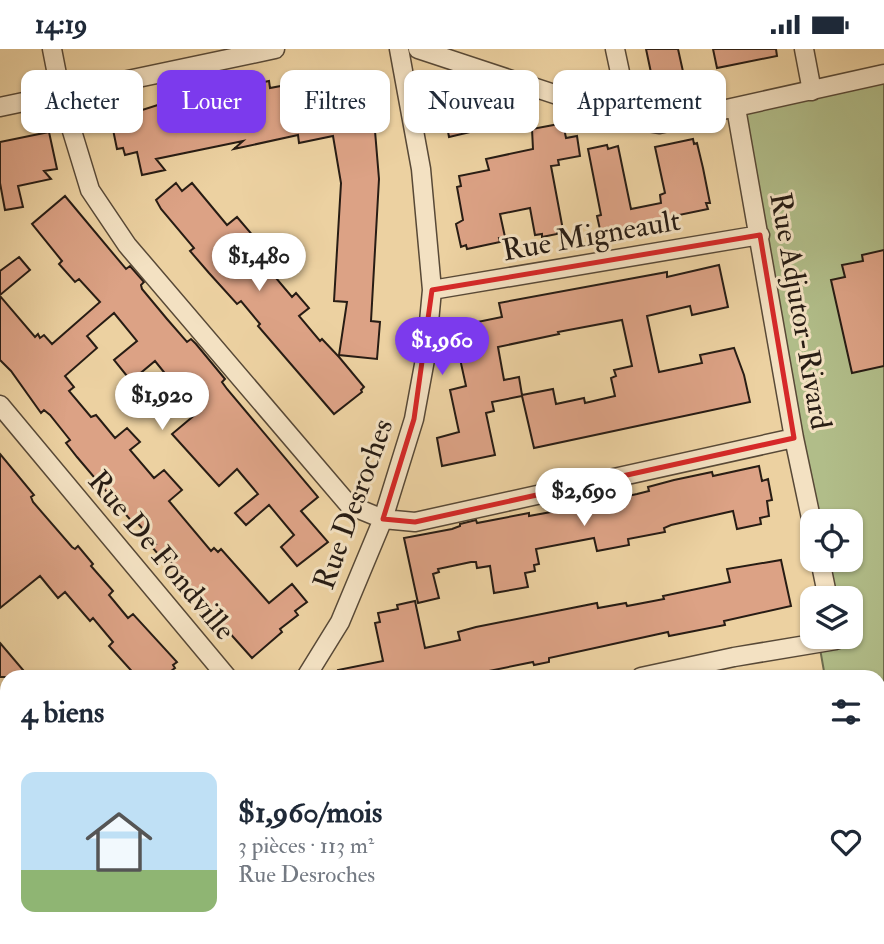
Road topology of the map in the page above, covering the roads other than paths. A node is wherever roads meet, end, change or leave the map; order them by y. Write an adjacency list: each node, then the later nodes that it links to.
1 (52, 49): 7 (street)
2 (275, 49): 10 (street)
3 (399, 49): 19 (street, Rue Desroches)
4 (418, 49): 12 (street)
5 (615, 49): 8 (street)
6 (804, 49): 11 (street)
7 (56, 70)
8 (620, 70)
9 (884, 74): 11 (street)
10 (143, 77)
11 (812, 91): 15 (street)
12 (553, 94)
13 (21, 103): 14 (street)
14 (0, 107)
15 (736, 108): 16 (street); 18 (street, Rue Adjutor-Rivard)
16 (726, 110)
17 (73, 133): 23 (street)
18 (760, 235): 19 (street, Rue Migneault); 21 (street, Rue Adjutor-Rivard)
19 (432, 290): 23 (street, Rue Desroches)
20 (0, 405): 25 (street, Rue De Fondville)
21 (794, 438): 22 (street, Rue Adjutor-Rivard); 23 (street)
22 (809, 509)
23 (383, 519): 26 (street, Rue Desroches)
24 (800, 645): 27 (street)
25 (221, 670)
26 (310, 670)
27 (674, 670)

